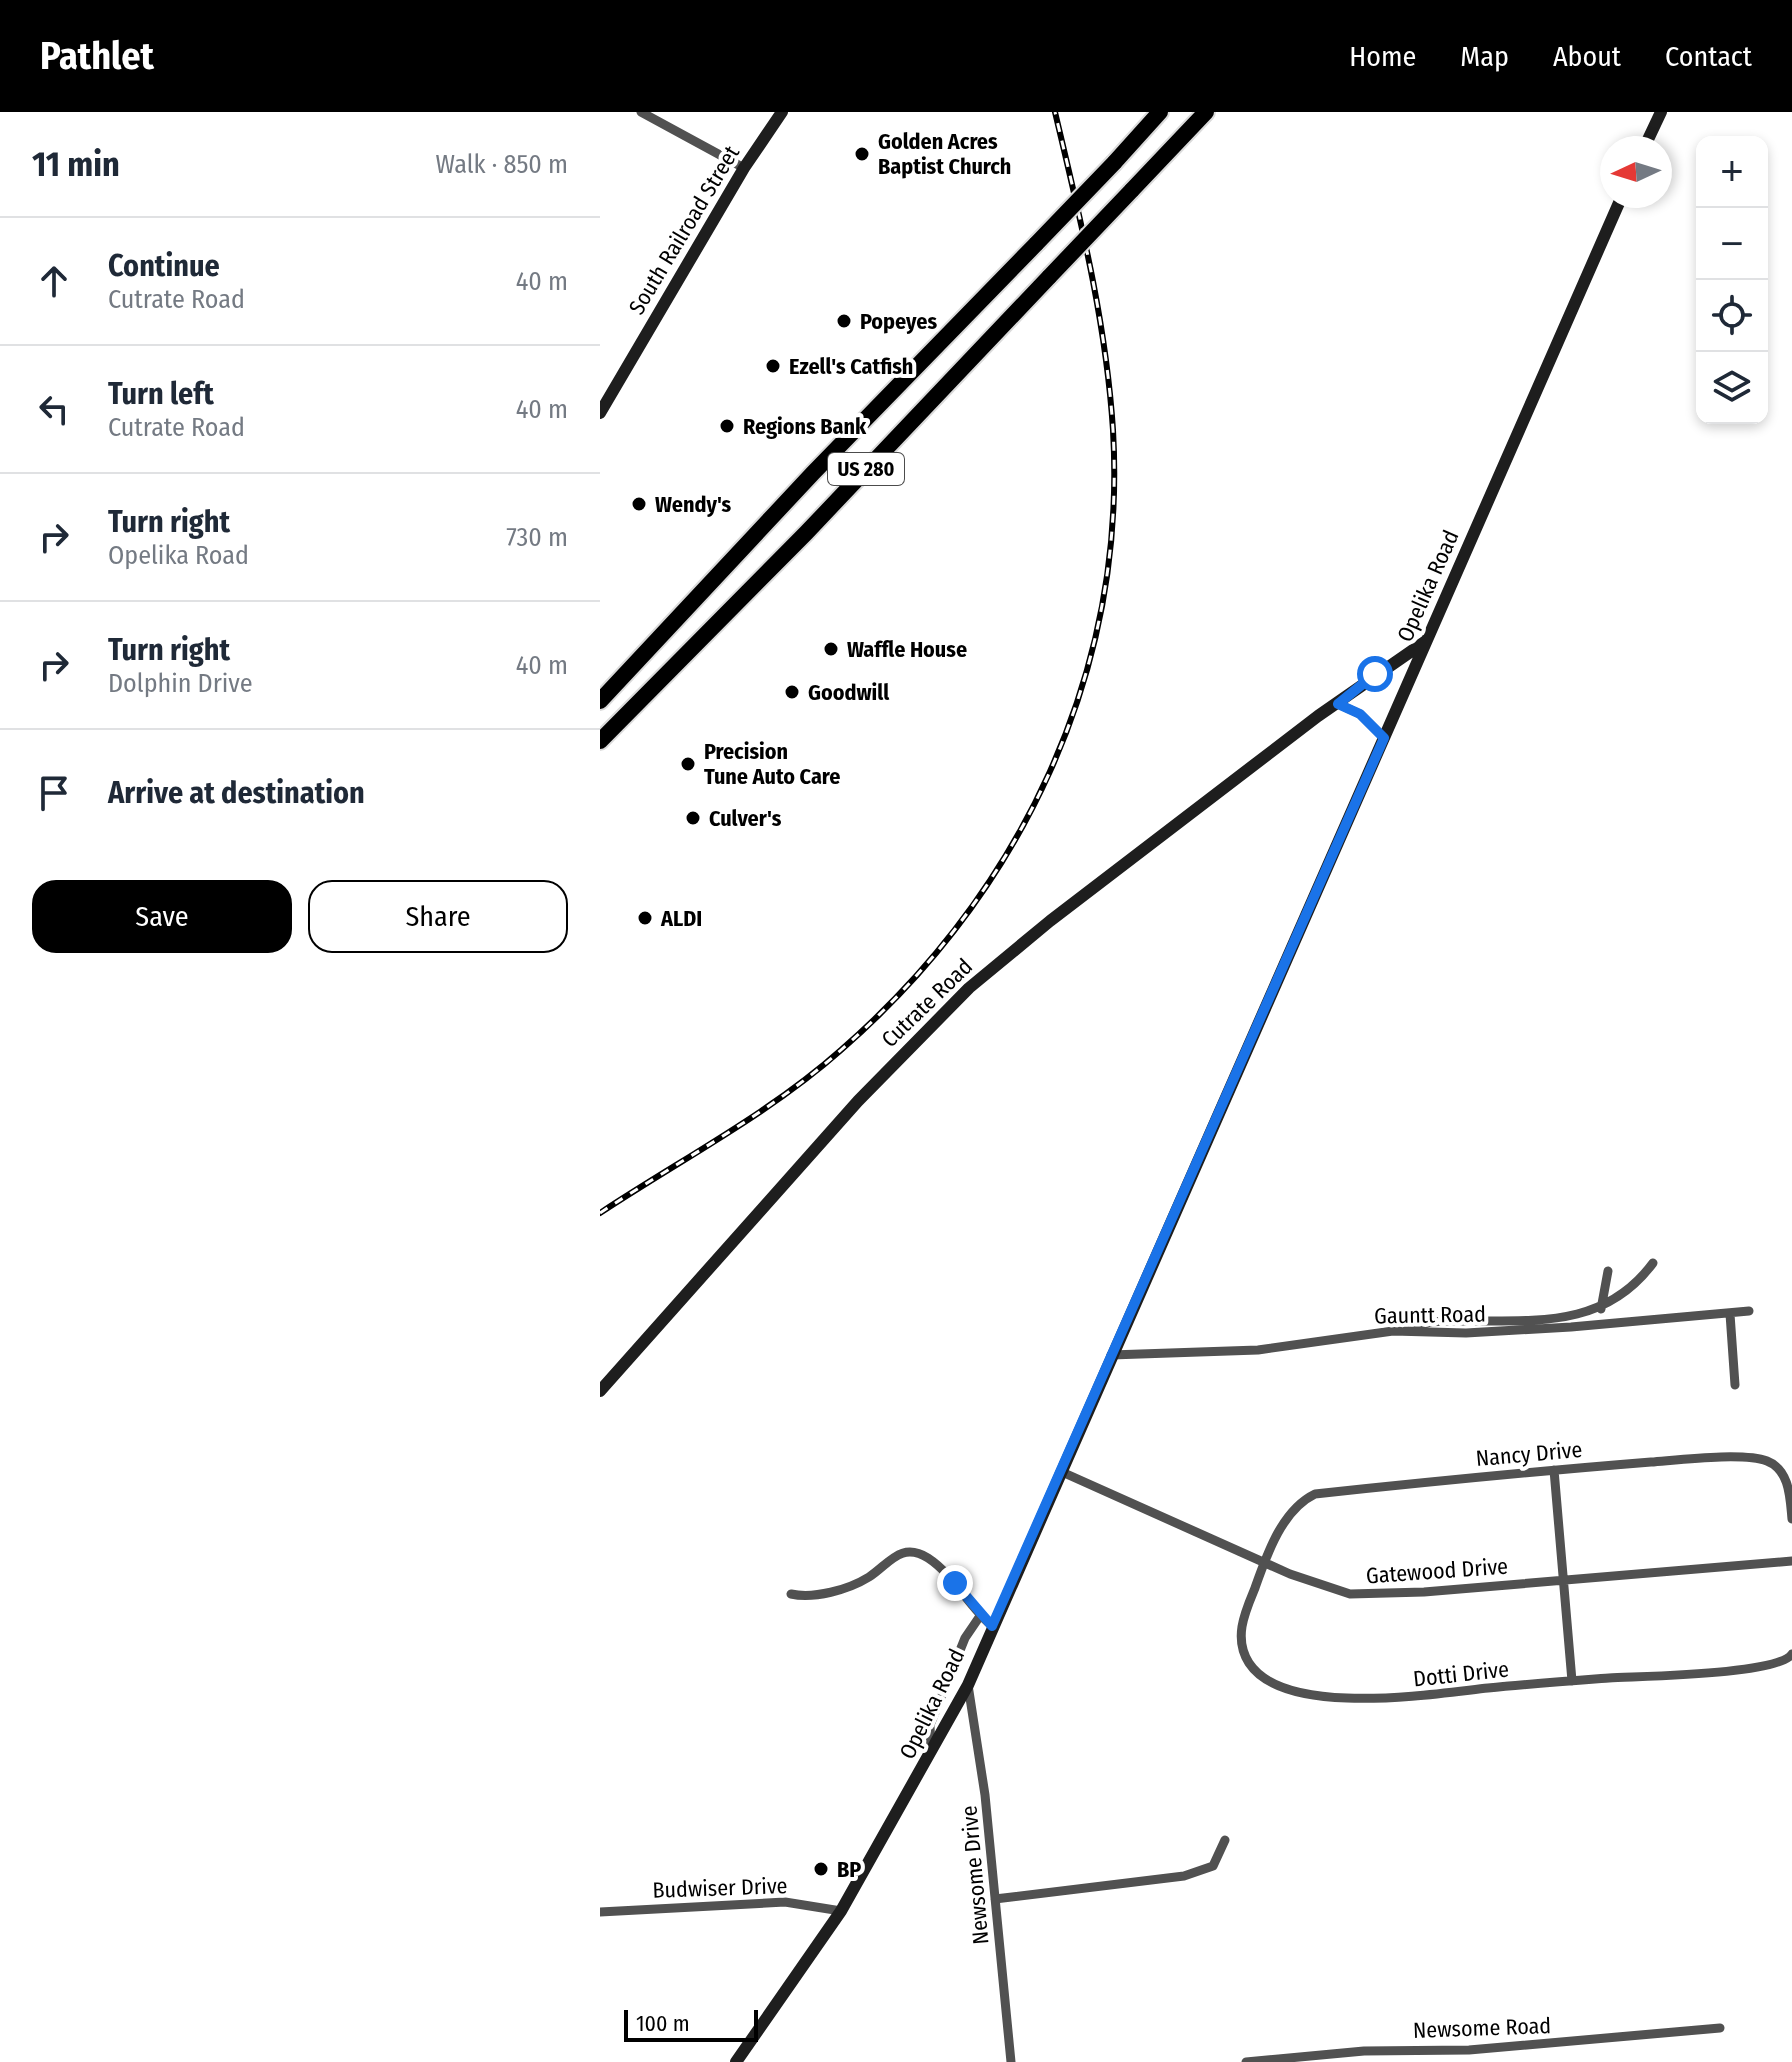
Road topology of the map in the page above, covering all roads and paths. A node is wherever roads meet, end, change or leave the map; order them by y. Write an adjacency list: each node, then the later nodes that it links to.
1 (641, 112): 7 (street)
2 (782, 112): 7 (main road, South Railroad Street)
3 (1160, 112): 11 (highway, US 280, bridge)
4 (1206, 112): 14 (highway, US 280, bridge)
5 (1661, 112): 6 (main road)
6 (1650, 136)
7 (744, 168): 9 (main road, South Railroad Street)
8 (1617, 208): 10 (main road, Opelika Road)
9 (600, 413)
10 (1426, 641): 12 (main road, Cutrate Road); 13 (main road, Opelika Road)
11 (600, 701)
12 (1338, 704): 13 (street); 23 (main road, Cutrate Road)
13 (1384, 738): 21 (main road, Opelika Road)
14 (600, 741)
15 (1653, 1263): 17 (street)
16 (1608, 1271): 17 (street)
17 (1601, 1309): 20 (street)
18 (1749, 1311): 19 (street, Gauntt Road)
19 (1730, 1314): 20 (street, Gauntt Road); 22 (street)
20 (1406, 1330): 21 (street, Gauntt Road)
21 (1111, 1355): 25 (main road, Opelika Road)
22 (1735, 1385)
23 (600, 1391)
24 (1554, 1470): 26 (street, Nancy Drive); 28 (street, Nancy Drive); 29 (street)
25 (1062, 1472): 28 (street, Gatewood Drive); 32 (main road, Opelika Road)
26 (1792, 1519)
27 (1792, 1561): 29 (street, Gatewood Drive)
28 (1265, 1562): 29 (street, Gatewood Drive); 34 (street, Dotti Drive)
29 (1562, 1579): 34 (street)
30 (791, 1594): 31 (street)
31 (980, 1616): 32 (street); 36 (street)
32 (992, 1626): 35 (main road, Opelika Road)
33 (1791, 1656): 34 (street, Dotti Drive)
34 (1572, 1681)
35 (968, 1685): 36 (main road, Opelika Road); 38 (street, Newsome Drive)
36 (931, 1755): 39 (main road, Opelika Road)
37 (1225, 1840): 38 (street)
38 (995, 1899): 43 (street, Newsome Drive)
39 (841, 1911): 40 (street, Budwiser Drive); 42 (main road, Opelika Road)
40 (600, 1912)
41 (1720, 2028): 44 (street, Newsome Road)
42 (736, 2062)
43 (1011, 2062)
44 (1246, 2062)

